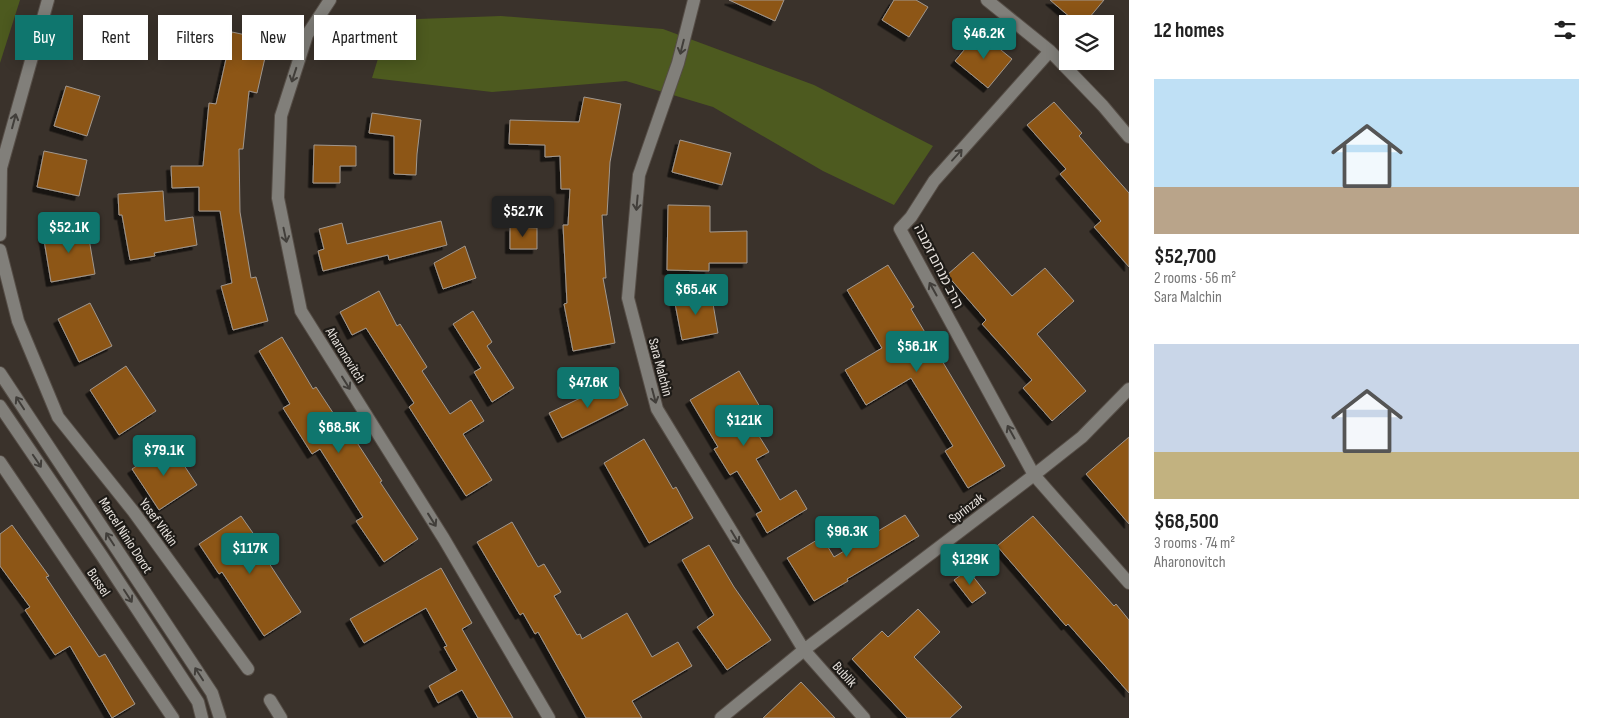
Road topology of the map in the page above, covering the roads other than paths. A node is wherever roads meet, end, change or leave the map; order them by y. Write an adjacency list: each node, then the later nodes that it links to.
1 (48, 0): 7 (street, one-way to 1)
2 (330, 0): 23 (street, Aharonovitch, one-way to 23)
3 (694, 0): 16 (street, Sara Malchin, one-way to 16)
4 (987, 0): 5 (street)
5 (1050, 51): 6 (street); 14 (street, הרב מנחם זמבה, one-way to 5)
6 (1129, 137)
7 (1, 169): 8 (street)
8 (0, 235)
9 (0, 250): 17 (street, Yosef Vitkin)
10 (0, 372): 21 (street, Marcel Ninio Dorot, one-way to 10)
11 (1129, 389): 14 (street, Sprinzak)
12 (0, 406): 20 (street, one-way to 20)
13 (0, 462): 19 (street, Bussel)
14 (1034, 475): 15 (street, הרב מנחם זמבה); 16 (street, Sprinzak)
15 (1129, 583)
16 (804, 650): 24 (street, Sprinzak); 25 (street, Bublik)
17 (248, 669)
18 (270, 700): 22 (street)
19 (172, 718)
20 (202, 718)
21 (220, 718)
22 (281, 718)
23 (549, 718)
24 (721, 718)
25 (864, 718)

